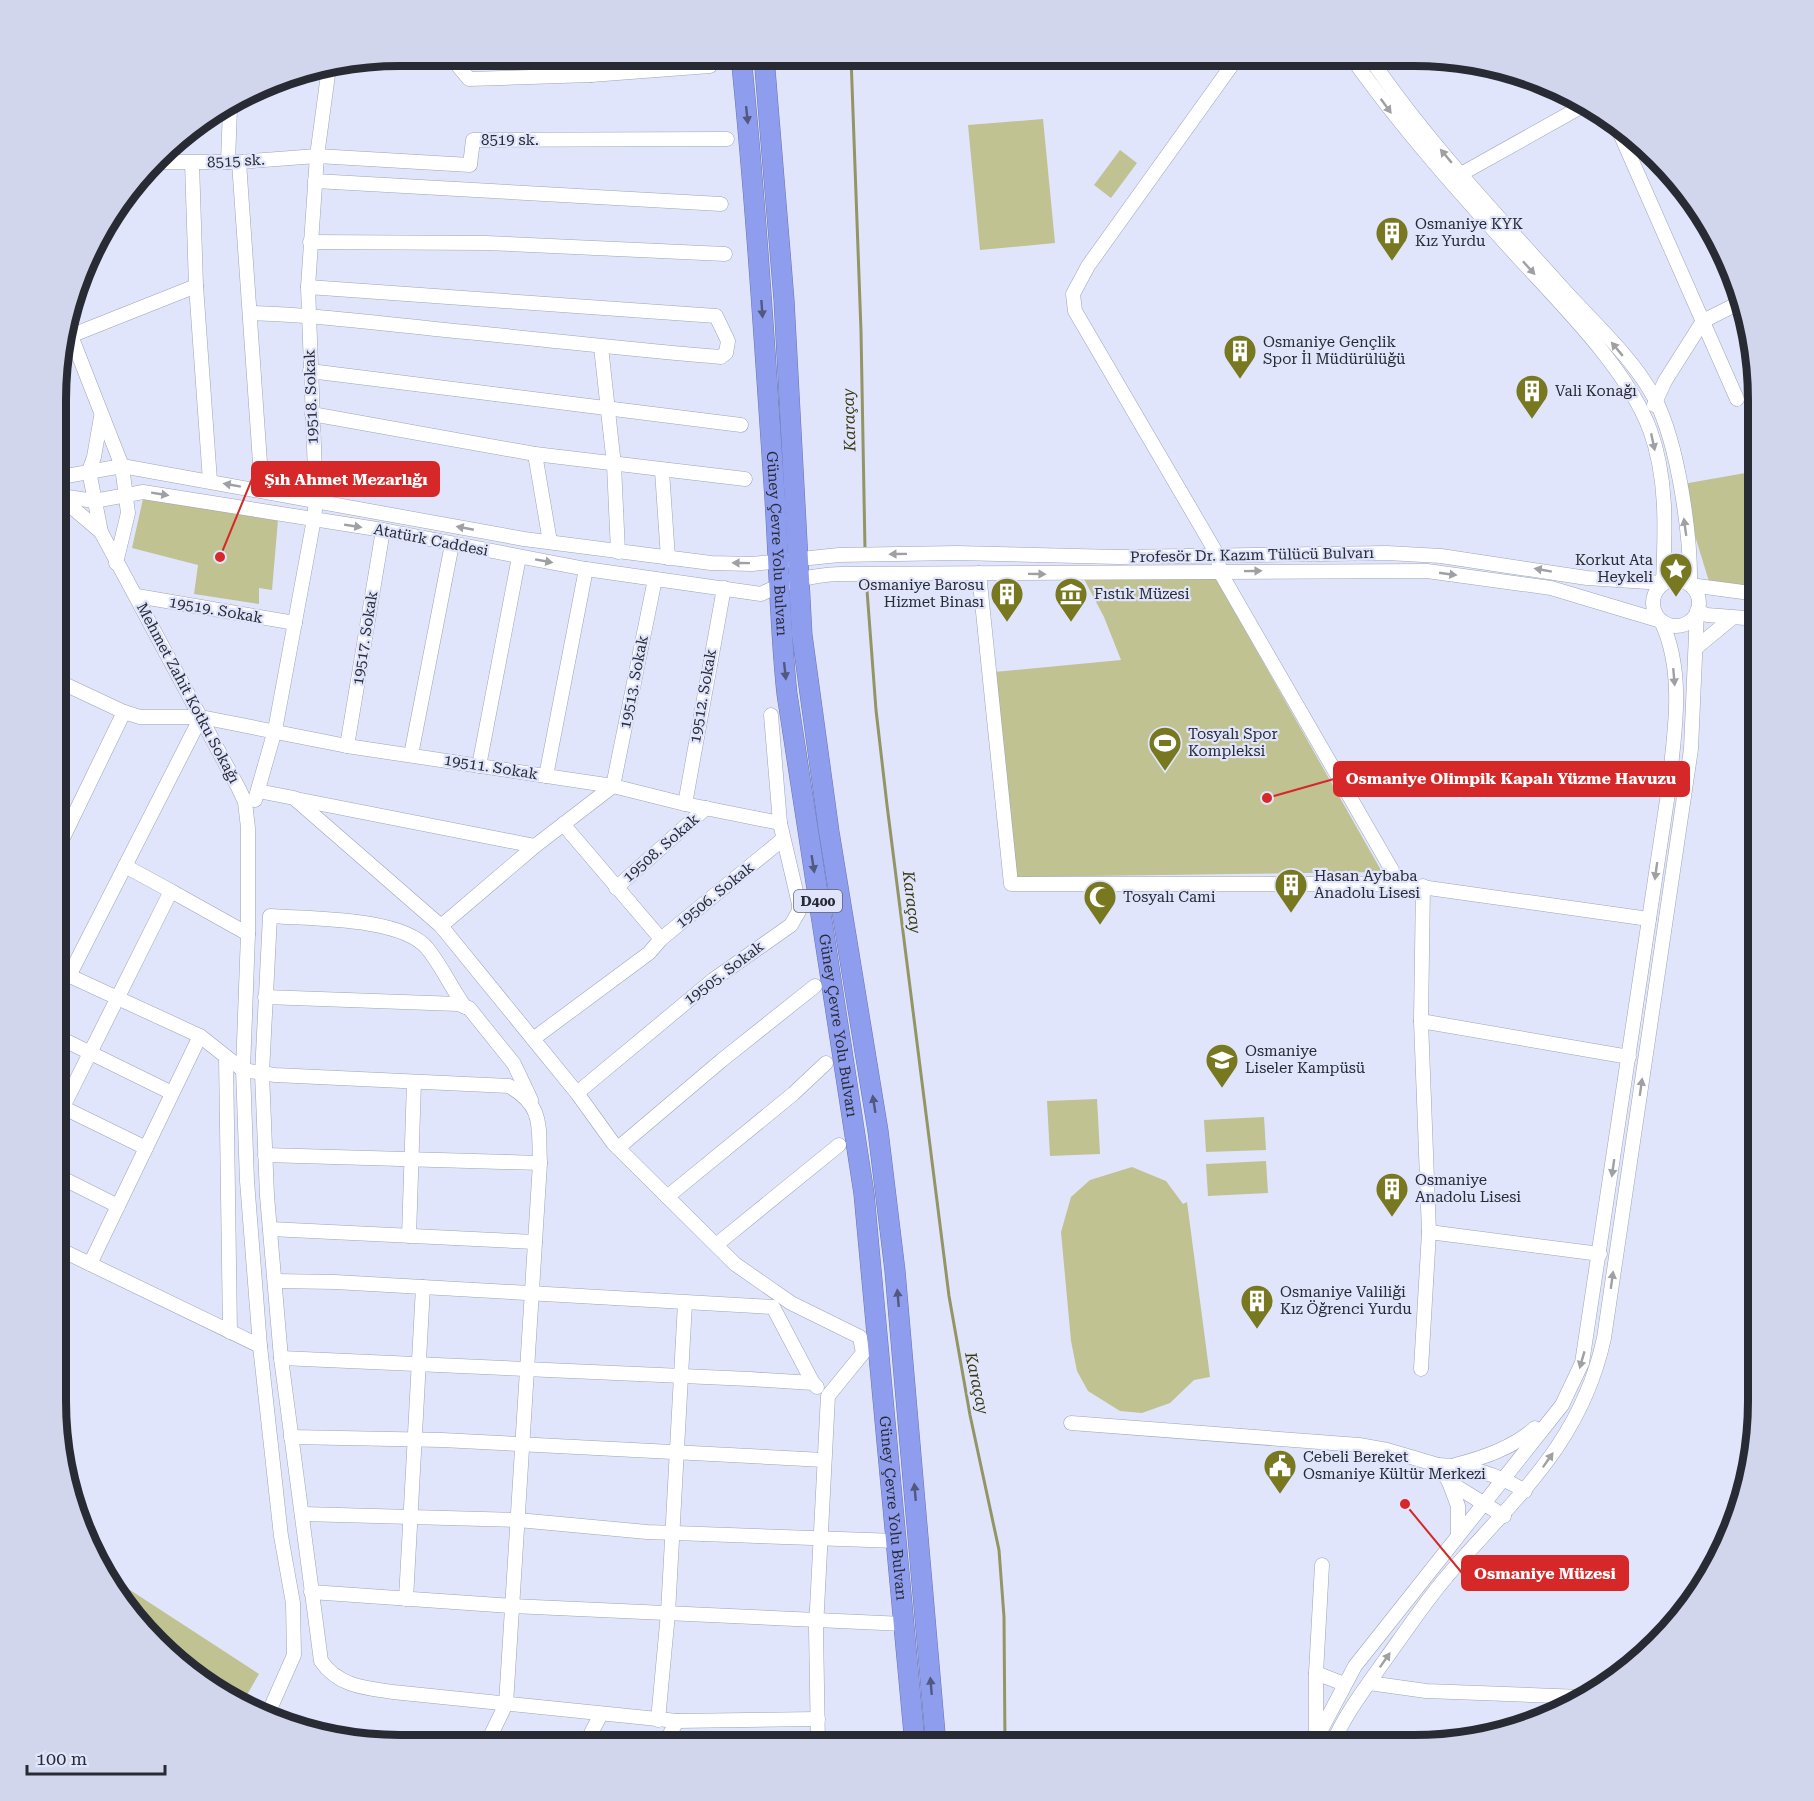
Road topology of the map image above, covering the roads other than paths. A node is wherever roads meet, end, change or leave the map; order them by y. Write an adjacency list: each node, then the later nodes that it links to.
1 (458, 66): 10 (street)
2 (590, 66): 10 (street)
3 (710, 66): 10 (street)
4 (742, 66): 66 (highway, Güney Çevre Yolu Bulvarı / D400, one-way to 66)
5 (766, 66): 64 (highway, Güney Çevre Yolu Bulvarı / D400)
6 (1230, 66): 61 (street)
7 (1358, 66): 38 (street, one-way to 38)
8 (1375, 66): 19 (street, one-way to 8)
9 (328, 74): 15 (street, 19518. Sokak)
10 (591, 75)
11 (1577, 109): 19 (street)
12 (230, 113): 17 (street)
13 (726, 139): 15 (street, 8519 sk.)
14 (1622, 139): 29 (street)
15 (317, 156): 17 (street, 8515 sk.); 20 (street, 19518. Sokak)
16 (167, 162): 18 (street, 8515 sk.)
17 (234, 162): 18 (street, 8515 sk.); 27 (street)
18 (192, 163): 24 (street)
19 (1461, 174): 35 (street, one-way to 19)
20 (315, 181): 21 (street); 22 (street, 19518. Sokak)
21 (721, 204)
22 (310, 242): 23 (street); 25 (street, 19518. Sokak)
23 (725, 254)
24 (196, 286): 30 (street); 48 (street)
25 (308, 287): 28 (street, 19518. Sokak); 32 (street)
26 (1734, 305): 29 (street)
27 (250, 313): 28 (street); 49 (street)
28 (308, 315): 32 (street); 33 (street, 19518. Sokak)
29 (1703, 321): 34 (street); 35 (street)
30 (74, 328)
31 (71, 339): 39 (street)
32 (601, 347): 36 (street)
33 (310, 371): 36 (street); 37 (street, 19518. Sokak)
34 (1737, 399)
35 (1657, 402): 38 (street); 69 (street, one-way to 35)
36 (608, 409): 40 (street); 42 (street)
37 (312, 414): 41 (street); 52 (street, 19518. Sokak)
38 (1644, 415): 68 (street, one-way to 68)
39 (101, 417): 43 (street); 44 (street)
40 (741, 424)
41 (535, 454): 42 (street); 58 (street)
42 (614, 465): 45 (street); 60 (street)
43 (122, 466): 44 (street, Atatürk Caddesi); 48 (street, Atatürk Caddesi); 50 (street)
44 (89, 471): 46 (street, Atatürk Caddesi); 54 (street)
45 (662, 471): 47 (street); 65 (street)
46 (66, 477)
47 (745, 479)
48 (210, 482): 49 (street, Atatürk Caddesi, one-way to 48)
49 (262, 491): 52 (street, Atatürk Caddesi)
50 (126, 495): 54 (street, Atatürk Caddesi); 55 (street, Atatürk Caddesi, one-way to 55); 67 (street)
51 (66, 498): 54 (street, Atatürk Caddesi)
52 (316, 500): 55 (street, 19518. Sokak); 58 (street, Atatürk Caddesi, one-way to 52)
53 (66, 501): 57 (street)
54 (94, 501): 57 (street)
55 (314, 519): 56 (street, Atatürk Caddesi, one-way to 56); 88 (street, 19518. Sokak)
56 (383, 530): 59 (street, Atatürk Caddesi); 95 (street, 19517. Sokak)
57 (101, 532): 67 (street, Mehmet Zahit Kotku Sokağı)
58 (550, 542): 60 (street, Atatürk Caddesi)
59 (452, 544): 63 (street, Atatürk Caddesi); 96 (street)
60 (618, 552): 65 (street, Atatürk Caddesi)
61 (1217, 554): 62 (street, Profesör Dr. Kazım Tülücü Bulvarı, one-way to 62); 71 (street); 76 (street, Profesör Dr. Kazım Tülücü Bulvarı, one-way to 61)
62 (839, 555): 64 (street, Atatürk Caddesi)
63 (519, 557): 70 (street, Atatürk Caddesi, one-way to 70); 97 (street)
64 (799, 557): 66 (street, Atatürk Caddesi); 75 (highway, Güney Çevre Yolu Bulvarı / D400)
65 (668, 558): 66 (street, Atatürk Caddesi, one-way to 65)
66 (776, 562): 79 (highway, Güney Çevre Yolu Bulvarı / D400)
67 (116, 563): 83 (street, Mehmet Zahit Kotku Sokağı)
68 (1664, 563): 76 (street); 77 (street)
69 (1690, 567): 78 (street); 81 (street)
70 (586, 569): 74 (street, Atatürk Caddesi); 98 (street)
71 (1220, 572): 72 (street, Profesör Dr. Kazım Tülücü Bulvarı, one-way to 71); 87 (street, Profesör Dr. Kazım Tülücü Bulvarı, one-way to 87); 110 (street)
72 (979, 573): 73 (street, Profesör Dr. Kazım Tülücü Bulvarı); 110 (street)
73 (841, 574): 75 (street, Atatürk Caddesi)
74 (654, 579): 80 (street, Atatürk Caddesi); 99 (street, 19513. Sokak)
75 (799, 580): 79 (street, Atatürk Caddesi); 215 (highway, Güney Çevre Yolu Bulvarı / D400, one-way to 75)
76 (1642, 581): 77 (street, Profesör Dr. Kazım Tülücü Bulvarı)
77 (1663, 583): 78 (street); 87 (street)
78 (1690, 585): 81 (street); 84 (street)
79 (777, 586): 80 (street, Atatürk Caddesi); 192 (highway, Güney Çevre Yolu Bulvarı / D400, one-way to 192)
80 (724, 588): 102 (street, 19512. Sokak)
81 (1711, 588): 82 (street)
82 (1748, 593)
83 (137, 596): 88 (street, 19519. Sokak); 93 (street, Mehmet Zahit Kotku Sokağı)
84 (1697, 611): 85 (street); 87 (street); 89 (street)
85 (1732, 618): 86 (street); 89 (street)
86 (1748, 619)
87 (1661, 621): 114 (street, one-way to 114)
88 (295, 623): 94 (street, 19518. Sokak)
89 (1696, 647): 183 (street, one-way to 89)
90 (66, 685): 91 (street, 19511. Sokak)
91 (124, 712): 93 (street, 19511. Sokak); 106 (street)
92 (771, 715): 104 (street, 19505. Sokak)
93 (201, 717): 94 (street, 19511. Sokak); 100 (street, Mehmet Zahit Kotku Sokağı); 109 (street)
94 (275, 730): 95 (street, 19511. Sokak); 100 (street, 19518. Sokak)
95 (347, 746): 96 (street, 19511. Sokak)
96 (411, 755): 97 (street, 19511. Sokak)
97 (479, 766): 98 (street, 19511. Sokak)
98 (546, 776): 99 (street, 19511. Sokak)
99 (613, 786): 102 (street, 19511. Sokak); 105 (street)
100 (253, 797): 101 (street); 116 (street, Mehmet Zahit Kotku Sokağı)
101 (294, 798): 108 (street); 115 (street)
102 (685, 804): 103 (street, 19511. Sokak)
103 (706, 808): 104 (street, 19511. Sokak); 112 (street, 19508. Sokak)
104 (780, 823): 107 (street, 19505. Sokak)
105 (563, 824): 108 (street); 112 (street)
106 (66, 829)
107 (783, 839): 117 (street, 19506. Sokak); 136 (street, 19505. Sokak)
108 (535, 846): 115 (street)
109 (125, 866): 113 (street); 118 (street)
110 (1400, 884): 111 (street)
111 (1423, 886): 114 (street); 124 (street)
112 (616, 888): 117 (street)
113 (171, 891): 116 (street); 122 (street)
114 (1649, 919): 130 (street)
115 (441, 926): 126 (street)
116 (248, 934): 132 (street, Mehmet Zahit Kotku Sokağı)
117 (661, 939): 126 (street, 19506. Sokak)
118 (66, 970)
119 (66, 975): 122 (street)
120 (815, 986): 142 (street)
121 (266, 997): 123 (street); 123 (street); 133 (street)
122 (119, 999): 125 (street); 128 (street)
123 (465, 1007): 139 (street)
124 (1421, 1022): 130 (street); 152 (street)
125 (200, 1036): 129 (street); 135 (street)
126 (533, 1039): 136 (street)
127 (66, 1040): 128 (street)
128 (91, 1052): 135 (street); 137 (street)
129 (226, 1057): 132 (street); 147 (street)
130 (1629, 1057): 157 (street, one-way to 157)
131 (826, 1063): 149 (street)
132 (243, 1070): 133 (street); 148 (street, Mehmet Zahit Kotku Sokağı)
133 (262, 1073): 134 (street); 143 (street)
134 (414, 1082): 139 (street); 144 (street)
135 (172, 1093): 141 (street)
136 (576, 1093): 142 (street)
137 (66, 1099)
138 (66, 1113): 141 (street)
139 (537, 1113): 145 (street)
140 (839, 1145): 155 (street)
141 (146, 1148): 150 (street)
142 (618, 1148): 149 (street)
143 (265, 1155): 144 (street); 151 (street)
144 (411, 1160): 145 (street); 153 (street)
145 (540, 1164): 154 (street)
146 (66, 1180): 150 (street)
147 (228, 1185): 148 (street); 163 (street)
148 (248, 1187): 164 (street, Mehmet Zahit Kotku Sokağı)
149 (667, 1197): 155 (street)
150 (118, 1206): 158 (street)
151 (270, 1229): 153 (street); 159 (street)
152 (1429, 1232): 157 (street); 167 (street)
153 (409, 1236): 154 (street)
154 (535, 1242): 161 (street)
155 (716, 1245): 171 (street)
156 (66, 1252): 158 (street)
157 (1600, 1254): 172 (street, one-way to 172)
158 (90, 1264): 163 (street)
159 (275, 1281): 160 (street); 165 (street)
160 (423, 1287): 161 (street); 166 (street)
161 (531, 1294): 162 (street); 168 (street)
162 (685, 1303): 169 (street); 170 (street)
163 (230, 1332): 164 (street)
164 (260, 1346): 205 (street, Mehmet Zahit Kotku Sokağı)
165 (281, 1358): 166 (street); 174 (street)
166 (420, 1364): 168 (street); 175 (street)
167 (1421, 1369)
168 (527, 1371): 169 (street); 176 (street)
169 (681, 1376): 170 (street); 177 (street)
170 (813, 1383): 171 (street)
171 (828, 1396): 178 (street)
172 (1562, 1405): 180 (street); 181 (street)
173 (1071, 1423): 179 (street)
174 (291, 1437): 175 (street); 185 (street)
175 (416, 1441): 176 (street); 187 (street)
176 (522, 1444): 177 (street); 188 (street)
177 (677, 1451): 178 (street); 189 (street)
178 (824, 1460): 191 (street)
179 (1438, 1466): 180 (street); 182 (street)
180 (1453, 1466): 181 (street)
181 (1502, 1478): 183 (street); 184 (street)
182 (1449, 1482): 184 (street); 190 (street)
183 (1525, 1491): 186 (street)
184 (1483, 1501): 186 (street); 190 (street)
185 (303, 1514): 187 (street); 194 (street)
186 (1504, 1516): 201 (street, one-way to 186)
187 (411, 1517): 188 (street); 195 (street)
188 (518, 1520): 189 (street); 196 (street)
189 (673, 1532): 191 (street); 197 (street)
190 (1458, 1533): 202 (street)
191 (820, 1539): 192 (street); 198 (street)
192 (897, 1541): 199 (highway, Güney Çevre Yolu Bulvarı / D400)
193 (1322, 1565): 200 (street)
194 (311, 1592): 195 (street); 204 (street)
195 (406, 1599): 196 (street)
196 (512, 1606): 197 (street); 204 (street)
197 (668, 1613): 198 (street); 208 (street)
198 (816, 1618): 199 (street); 207 (street)
199 (904, 1624): 214 (highway, Güney Çevre Yolu Bulvarı / D400)
200 (1316, 1673): 202 (street); 216 (street)
201 (1369, 1683): 203 (street); 218 (street)
202 (1344, 1684): 217 (street)
203 (1570, 1697)
204 (506, 1704): 206 (street); 210 (street)
205 (270, 1709)
206 (601, 1714): 208 (street); 211 (street)
207 (818, 1719): 209 (street); 213 (street)
208 (658, 1720): 209 (street)
209 (677, 1721): 212 (street)
210 (491, 1735)
211 (590, 1735)
212 (669, 1735)
213 (818, 1735)
214 (914, 1735)
215 (935, 1735)
216 (1314, 1735)
217 (1317, 1735)
218 (1337, 1735)

